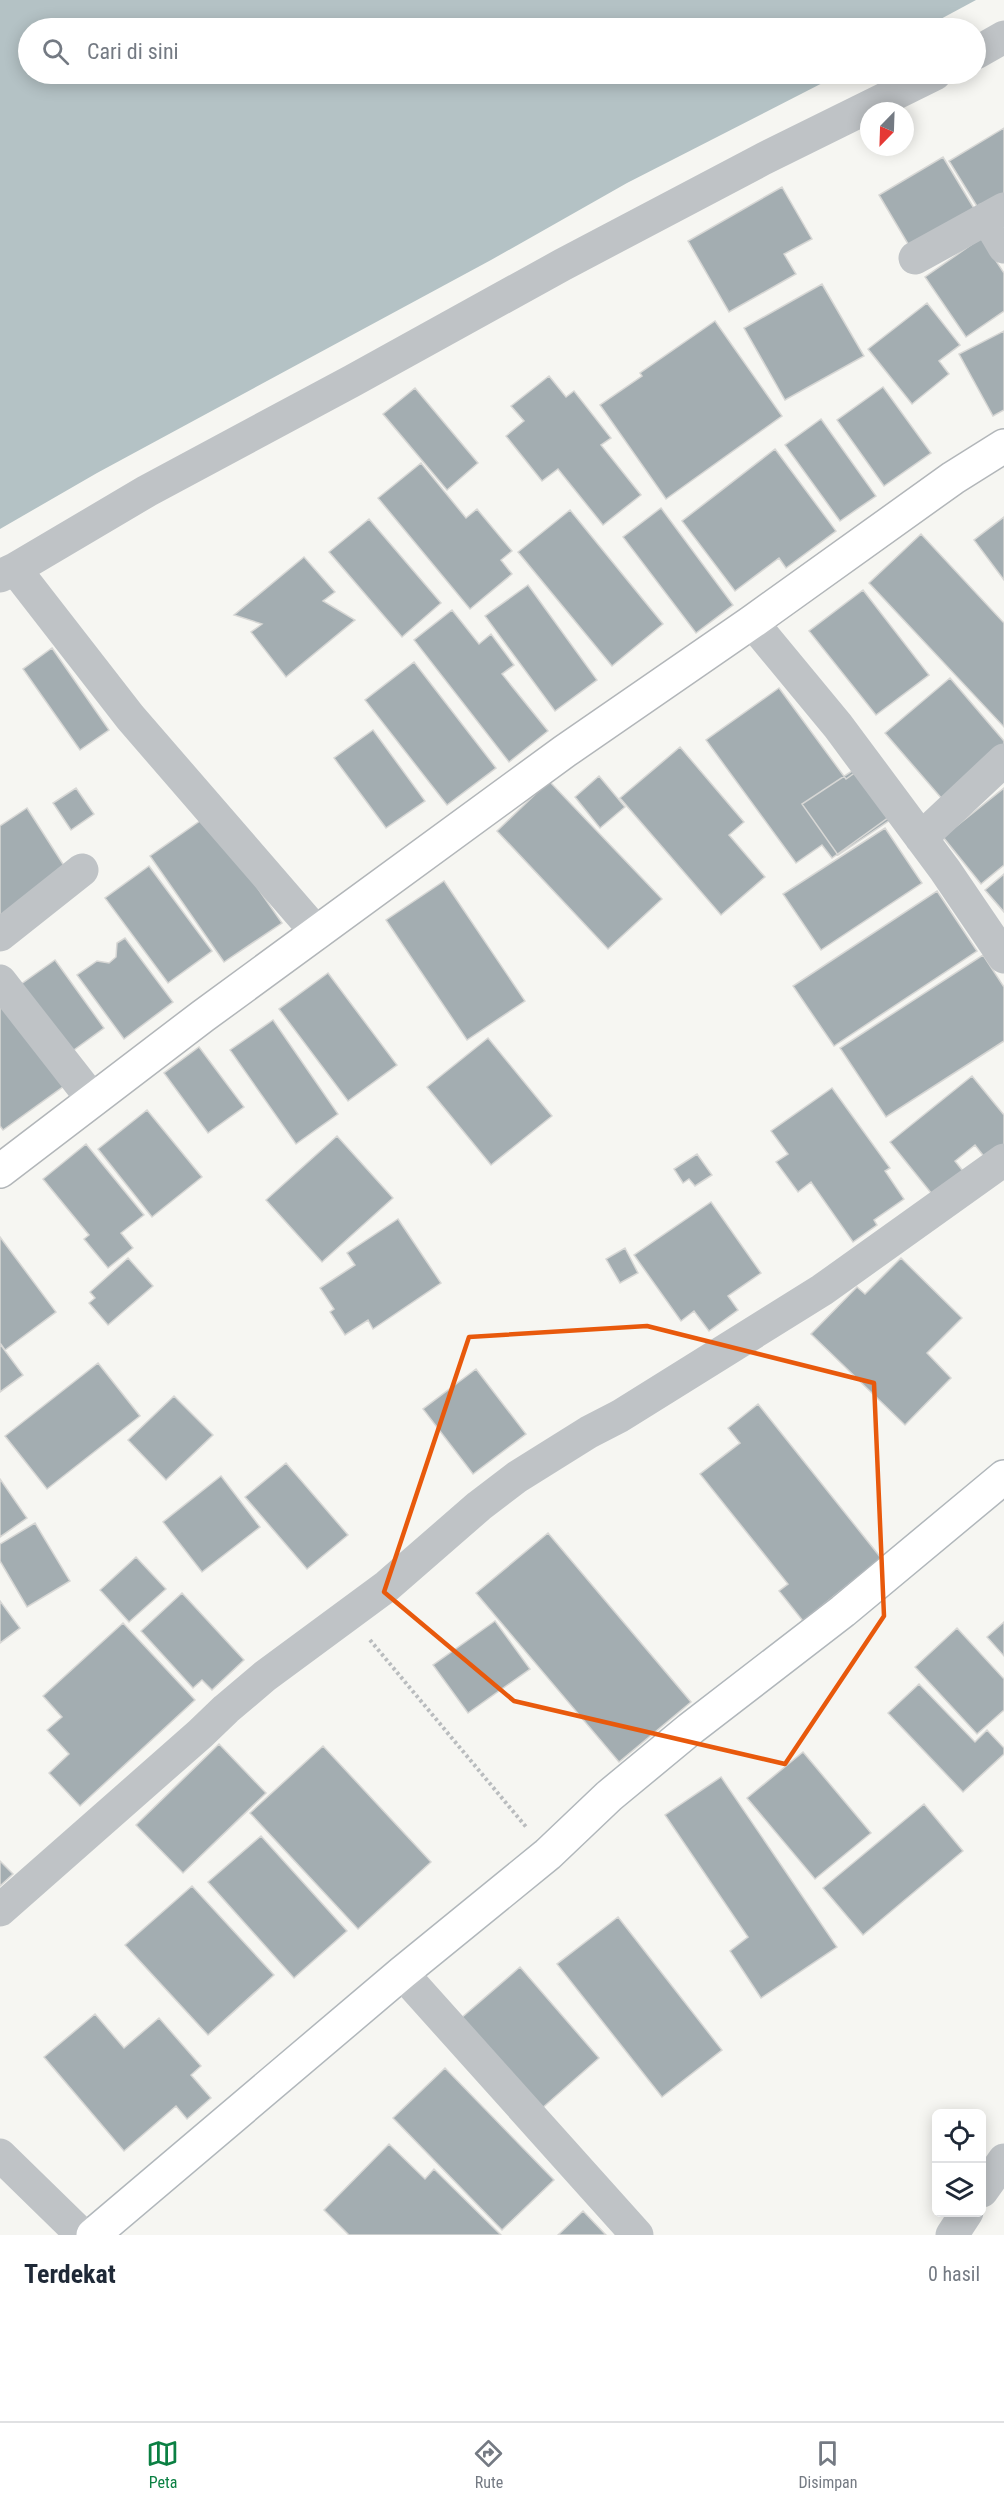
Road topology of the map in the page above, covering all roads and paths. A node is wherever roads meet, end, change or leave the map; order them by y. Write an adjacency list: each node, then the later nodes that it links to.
1 (1004, 37): 2 (street)
2 (986, 47)
3 (916, 84): 8 (street)
4 (996, 214): 5 (street); 6 (street)
5 (1004, 247)
6 (915, 258)
7 (1004, 447): 9 (main road)
8 (8, 572): 13 (street)
9 (752, 622): 11 (street); 13 (main road)
10 (1004, 760): 11 (street)
11 (921, 838): 15 (street)
12 (82, 870): 14 (street)
13 (317, 933): 17 (main road)
14 (0, 935)
15 (1004, 957)
16 (0, 981): 17 (street)
17 (93, 1100): 19 (main road)
18 (1004, 1160): 21 (street)
19 (0, 1171)
20 (1004, 1477): 22 (main road)
21 (346, 1615): 22 (path); 23 (street)
22 (548, 1854): 24 (main road)
23 (0, 1910)
24 (402, 1973): 30 (main road); 31 (street)
25 (0, 2155): 29 (street)
26 (1004, 2160): 27 (street)
27 (986, 2185)
28 (964, 2217): 32 (street)
29 (82, 2235)
30 (93, 2235)
31 (637, 2235)
32 (952, 2235)

